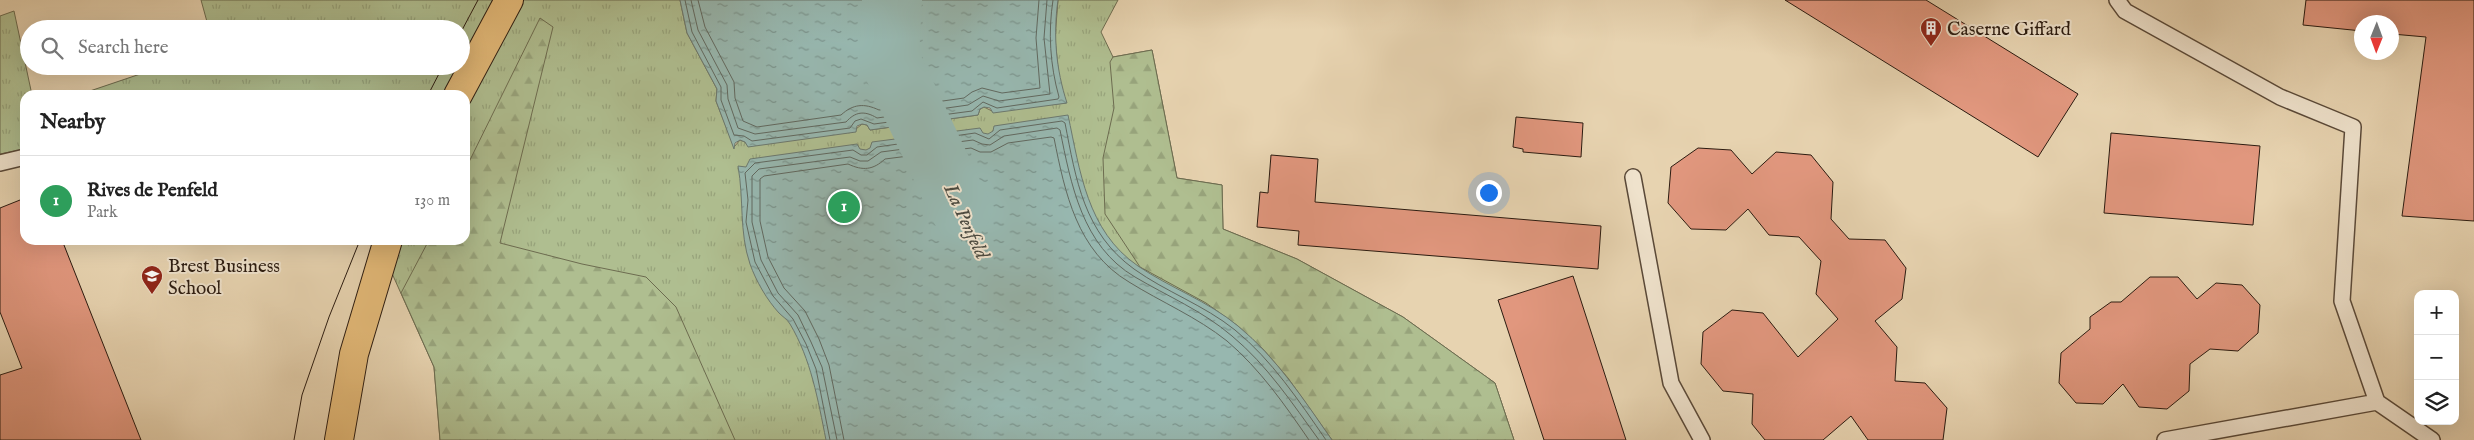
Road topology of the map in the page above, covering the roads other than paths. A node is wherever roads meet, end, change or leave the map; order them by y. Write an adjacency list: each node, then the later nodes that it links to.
1 (509, 0): 3 (main road)
2 (2117, 0): 10 (lane)
3 (470, 73)
4 (469, 75): 5 (main road)
5 (461, 90)
6 (20, 158): 7 (lane)
7 (0, 163)
8 (1633, 177): 12 (lane)
9 (387, 245): 11 (main road)
10 (2377, 402): 13 (lane); 14 (lane)
11 (340, 440)
12 (1702, 440)
13 (2165, 440)
14 (2432, 440)

